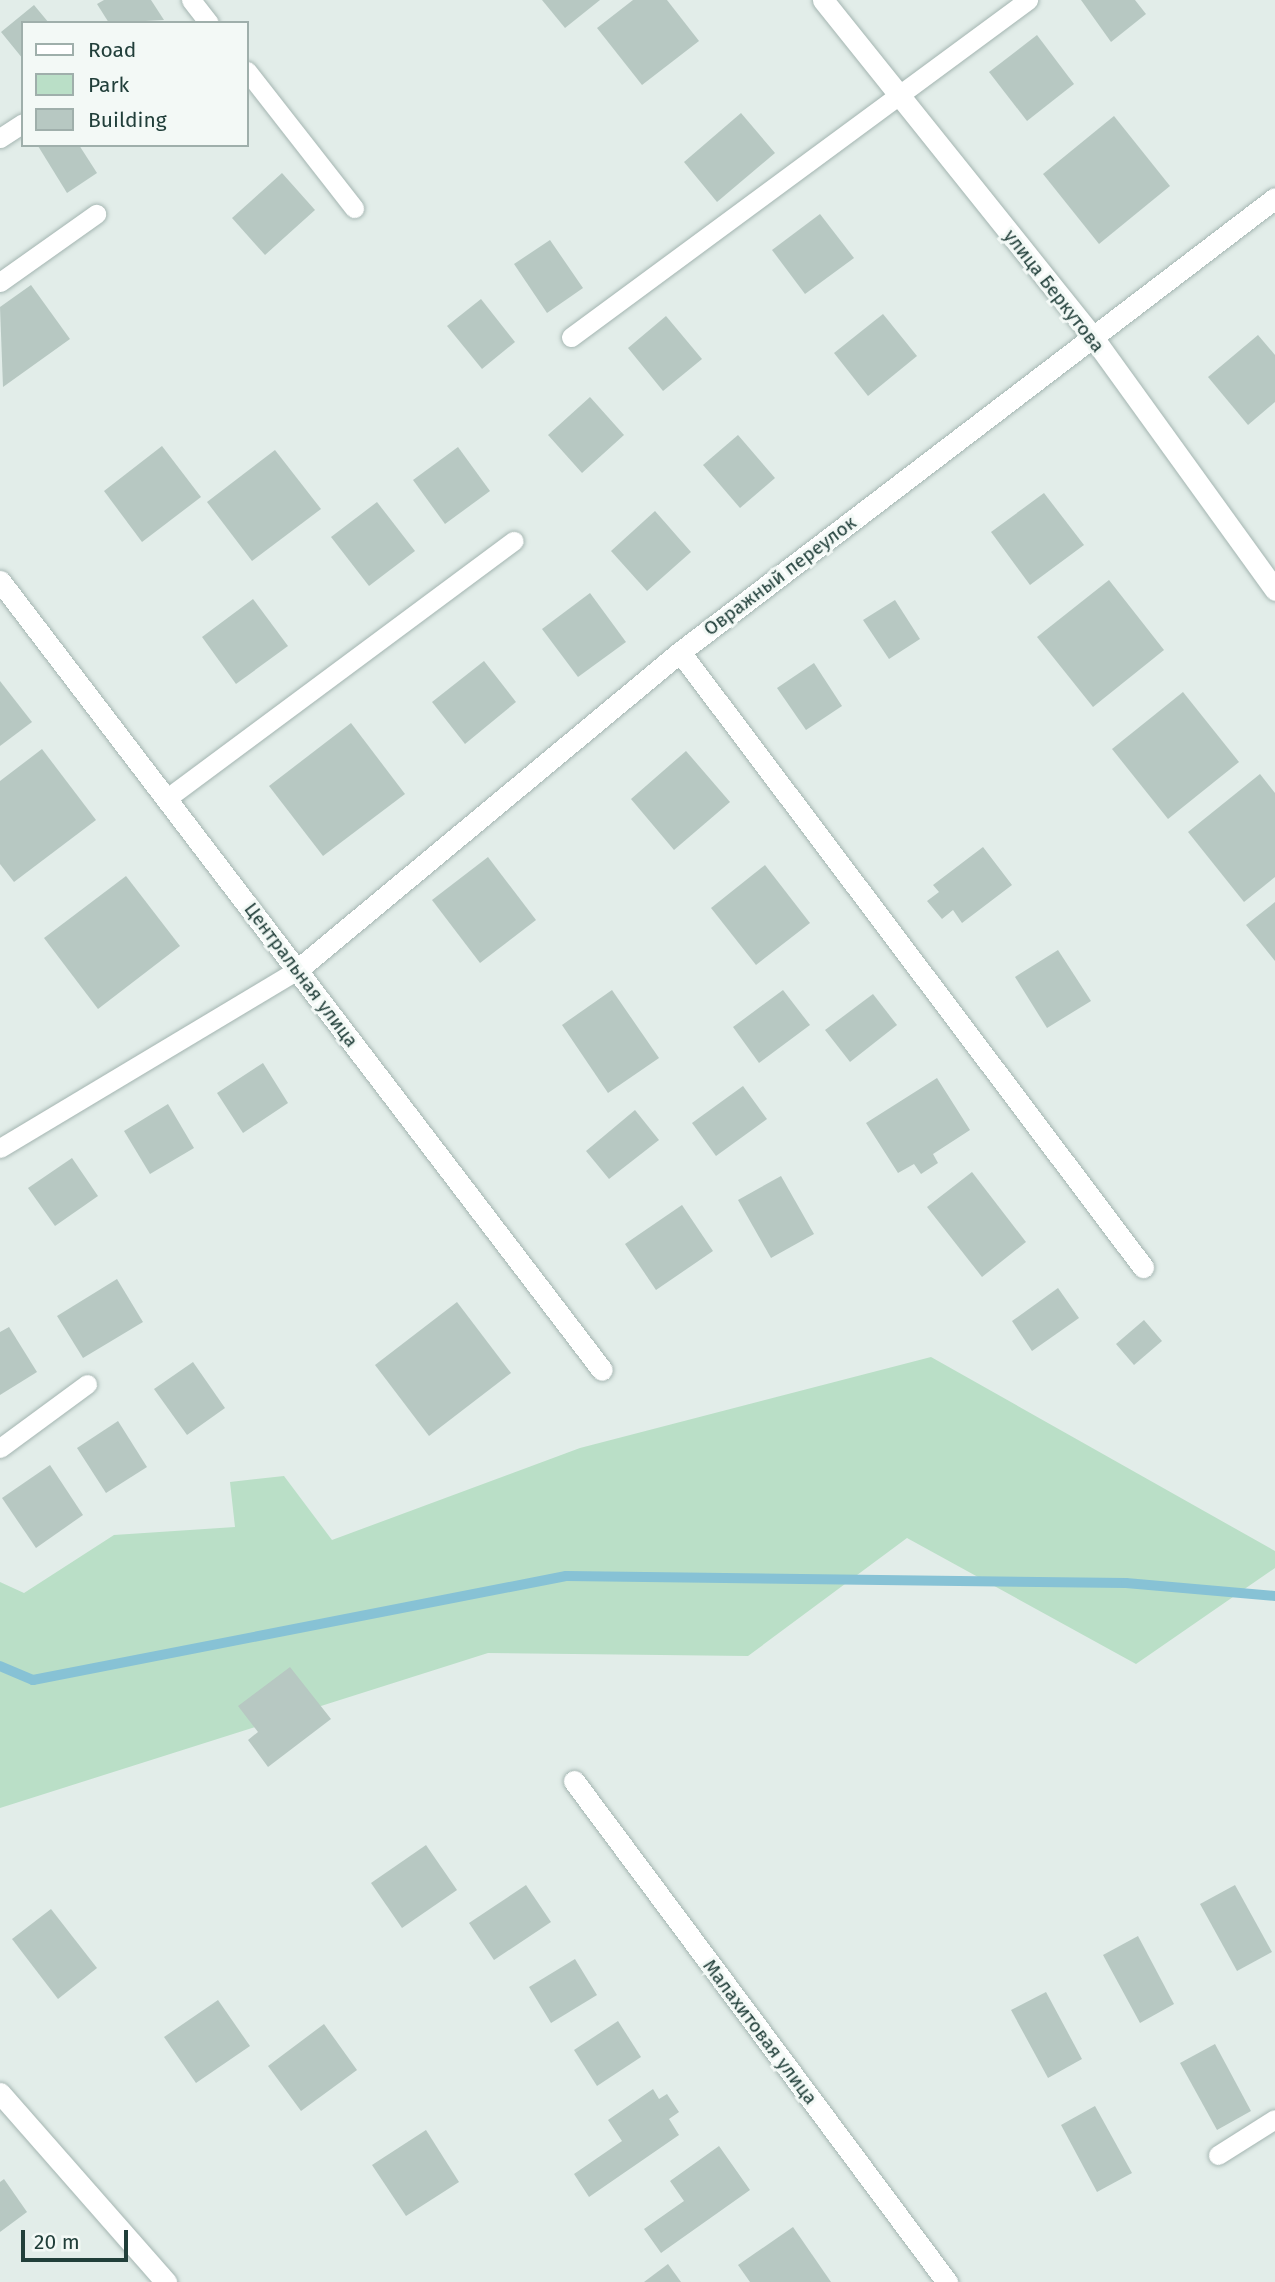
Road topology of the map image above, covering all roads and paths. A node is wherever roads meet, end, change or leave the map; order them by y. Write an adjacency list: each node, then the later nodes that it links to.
1 (191, 0): 4 (lane)
2 (823, 0): 6 (street, улица Беркутова)
3 (1028, 0): 6 (lane)
4 (207, 21)
5 (248, 72): 10 (lane)
6 (898, 94): 13 (street, улица Беркутова); 14 (lane)
7 (21, 124): 8 (lane)
8 (0, 138)
9 (1275, 198): 13 (street, Овражный переулок)
10 (354, 208)
11 (96, 214): 12 (lane)
12 (0, 282)
13 (1092, 336): 17 (street, улица Беркутова); 18 (street, Овражный переулок)
14 (571, 337)
15 (514, 541): 19 (lane)
16 (0, 581): 19 (street, Центральная улица)
17 (1275, 590)
18 (680, 652): 20 (street, Овражный переулок); 22 (street)
19 (166, 799): 20 (street, Центральная улица)
20 (298, 970): 21 (lane); 23 (street, Центральная улица)
21 (0, 1148)
22 (1143, 1267)
23 (602, 1370)
24 (87, 1384): 25 (lane)
25 (0, 1448)
26 (574, 1781): 31 (street, Малахитовая улица)
27 (0, 2094): 30 (street)
28 (1275, 2119): 29 (lane)
29 (1218, 2155)
30 (166, 2282)
31 (947, 2282)

